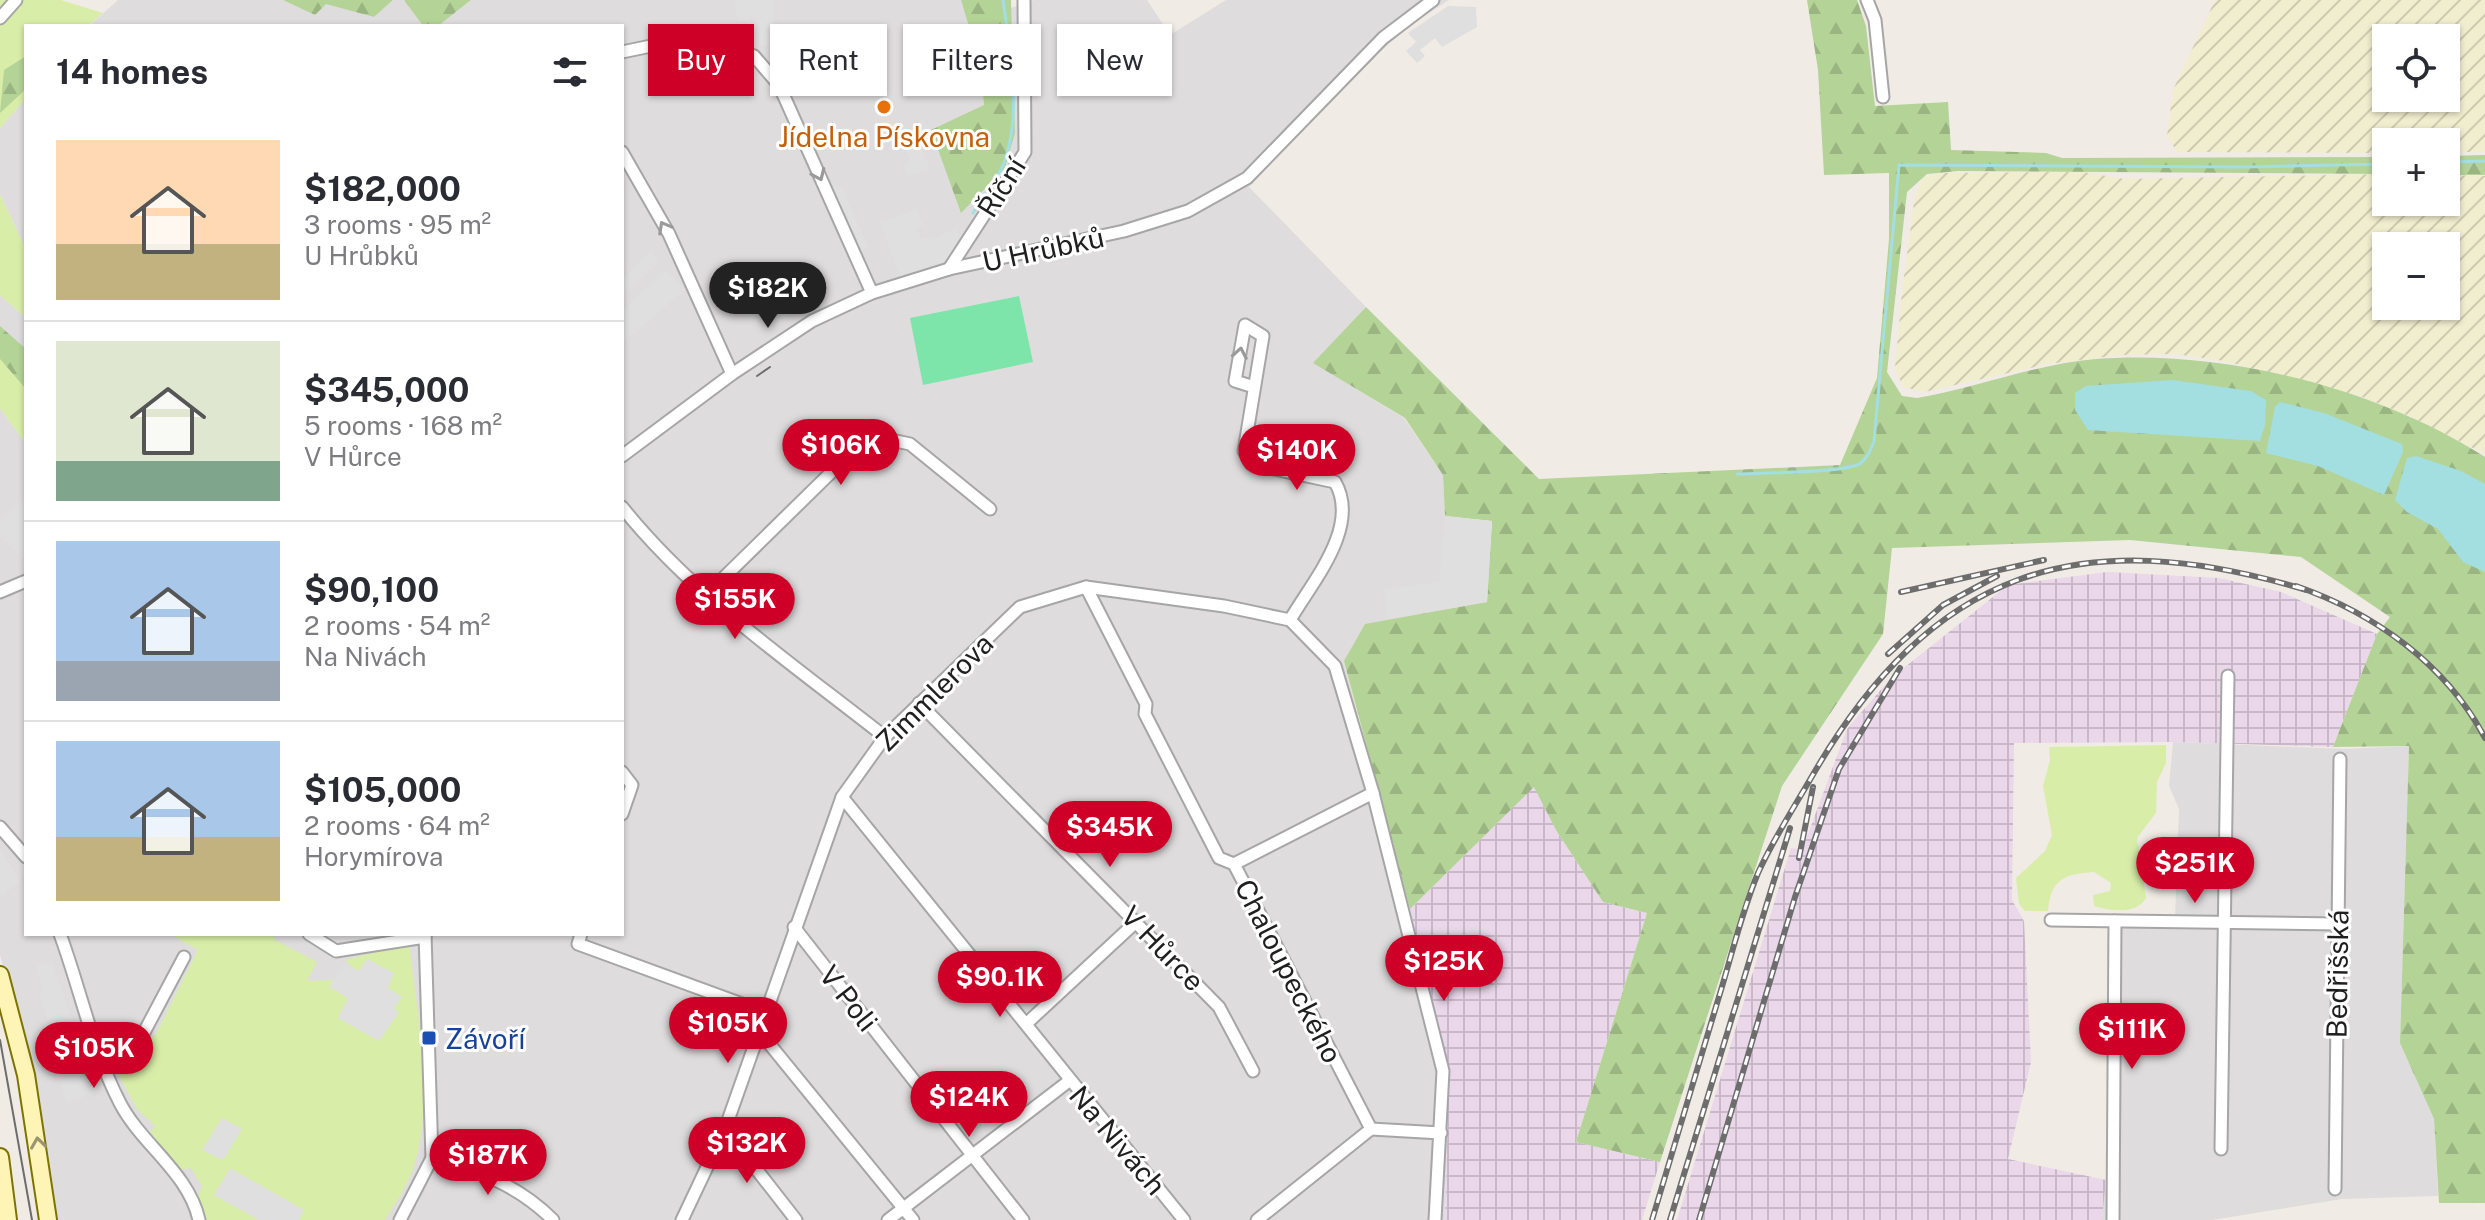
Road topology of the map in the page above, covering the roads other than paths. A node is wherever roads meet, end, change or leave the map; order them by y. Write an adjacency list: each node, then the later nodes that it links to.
1 (16, 0): 5 (street)
2 (1024, 0): 9 (street, Říční)
3 (1433, 0): 9 (street, U Hrůbků)
4 (1867, 0): 7 (street)
5 (0, 18)
6 (624, 52): 10 (street, one-way to 10)
7 (1883, 97)
8 (624, 155): 11 (street, one-way to 8)
9 (949, 269): 10 (street, U Hrůbků)
10 (872, 293): 11 (street, U Hrůbků)
11 (732, 374): 13 (street, U Hrůbků)
12 (1254, 387): 12 (street, one-way to 12); 20 (street)
13 (624, 455)
14 (624, 509): 19 (street)
15 (990, 509): 19 (street)
16 (24, 582): 18 (street)
17 (1086, 587): 20 (street, Zimmlerova); 22 (street, Zimmlerova); 31 (street, Chaloupeckého)
18 (0, 592)
19 (706, 595): 23 (street)
20 (1290, 620): 26 (street)
21 (2228, 676): 35 (street)
22 (919, 703): 23 (street, Zimmlerova); 33 (street, V Hůrce)
23 (885, 737): 27 (street, Zimmlerova)
24 (2340, 759): 36 (street, Bedřišská)
25 (624, 775): 28 (street)
26 (1373, 793): 31 (street); 52 (street)
27 (842, 797): 37 (street, Zimmlerova); 45 (street, Na Nivách)
28 (624, 808)
29 (0, 827): 30 (street)
30 (24, 855)
31 (1234, 864): 51 (street, Chaloupeckého)
32 (2051, 920): 34 (street)
33 (1137, 921): 45 (street); 48 (street, V Hůrce)
34 (2115, 921): 35 (street); 72 (street)
35 (2223, 923): 36 (street); 53 (street)
36 (2338, 924): 57 (street, Bedřišská)
37 (794, 927): 44 (street, Zimmlerova); 55 (street, V Poli)
38 (61, 936): 47 (street)
39 (312, 936): 40 (street)
40 (425, 936): 56 (street)
41 (580, 936): 44 (street)
42 (184, 957): 47 (street)
43 (0, 975): 60 (street, one-way to 43)
44 (764, 1012): 46 (street, Zimmlerova)
45 (1026, 1024): 49 (street, Na Nivách)
46 (758, 1030): 50 (street, Zimmlerova); 58 (street)
47 (99, 1061): 61 (street)
48 (1253, 1071)
49 (1069, 1081): 55 (street); 69 (street, Na Nivách)
50 (725, 1129): 64 (street, Zimmlerova); 65 (street)
51 (1371, 1129): 52 (street); 70 (street)
52 (1441, 1133): 71 (street)
53 (2221, 1149)
54 (0, 1157): 59 (street)
55 (974, 1157): 58 (street); 68 (street, V Poli)
56 (432, 1158): 62 (street); 63 (street)
57 (2335, 1189)
58 (904, 1208): 66 (street); 67 (street)
59 (8, 1220)
60 (48, 1220)
61 (199, 1220)
62 (400, 1220)
63 (553, 1220)
64 (682, 1220)
65 (796, 1220)
66 (888, 1220)
67 (913, 1220)
68 (1023, 1220)
69 (1184, 1220)
70 (1257, 1220)
71 (1435, 1220)
72 (2113, 1220)

